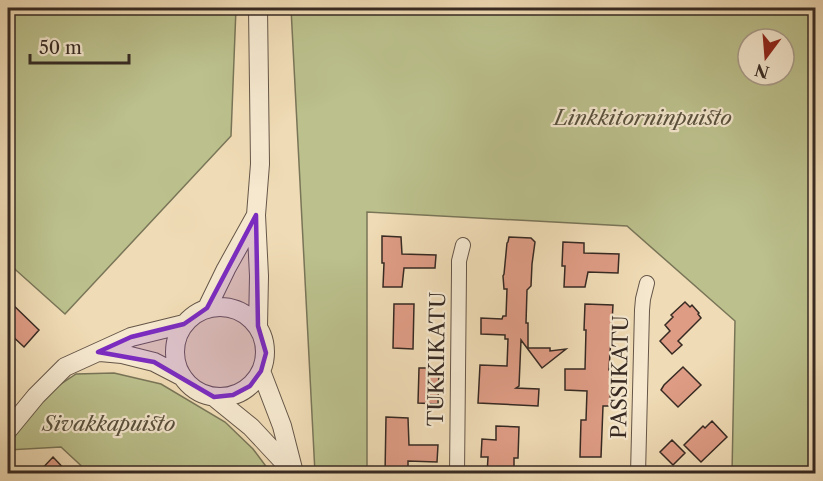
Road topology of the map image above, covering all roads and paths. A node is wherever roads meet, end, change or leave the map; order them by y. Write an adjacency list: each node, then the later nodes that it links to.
1 (258, 8): 2 (street)
2 (256, 215): 5 (street); 7 (street)
3 (463, 245): 14 (street, TUKKIKATU)
4 (647, 283): 15 (street, PASSIKATU)
5 (207, 308): 6 (street); 7 (street)
6 (184, 324): 8 (street); 10 (street)
7 (258, 326): 9 (street)
8 (98, 352): 10 (street); 12 (street)
9 (261, 371): 11 (street); 13 (street)
10 (183, 377): 11 (street)
11 (214, 397): 13 (street)
12 (8, 430)
13 (293, 473)
14 (457, 474)
15 (638, 474)

